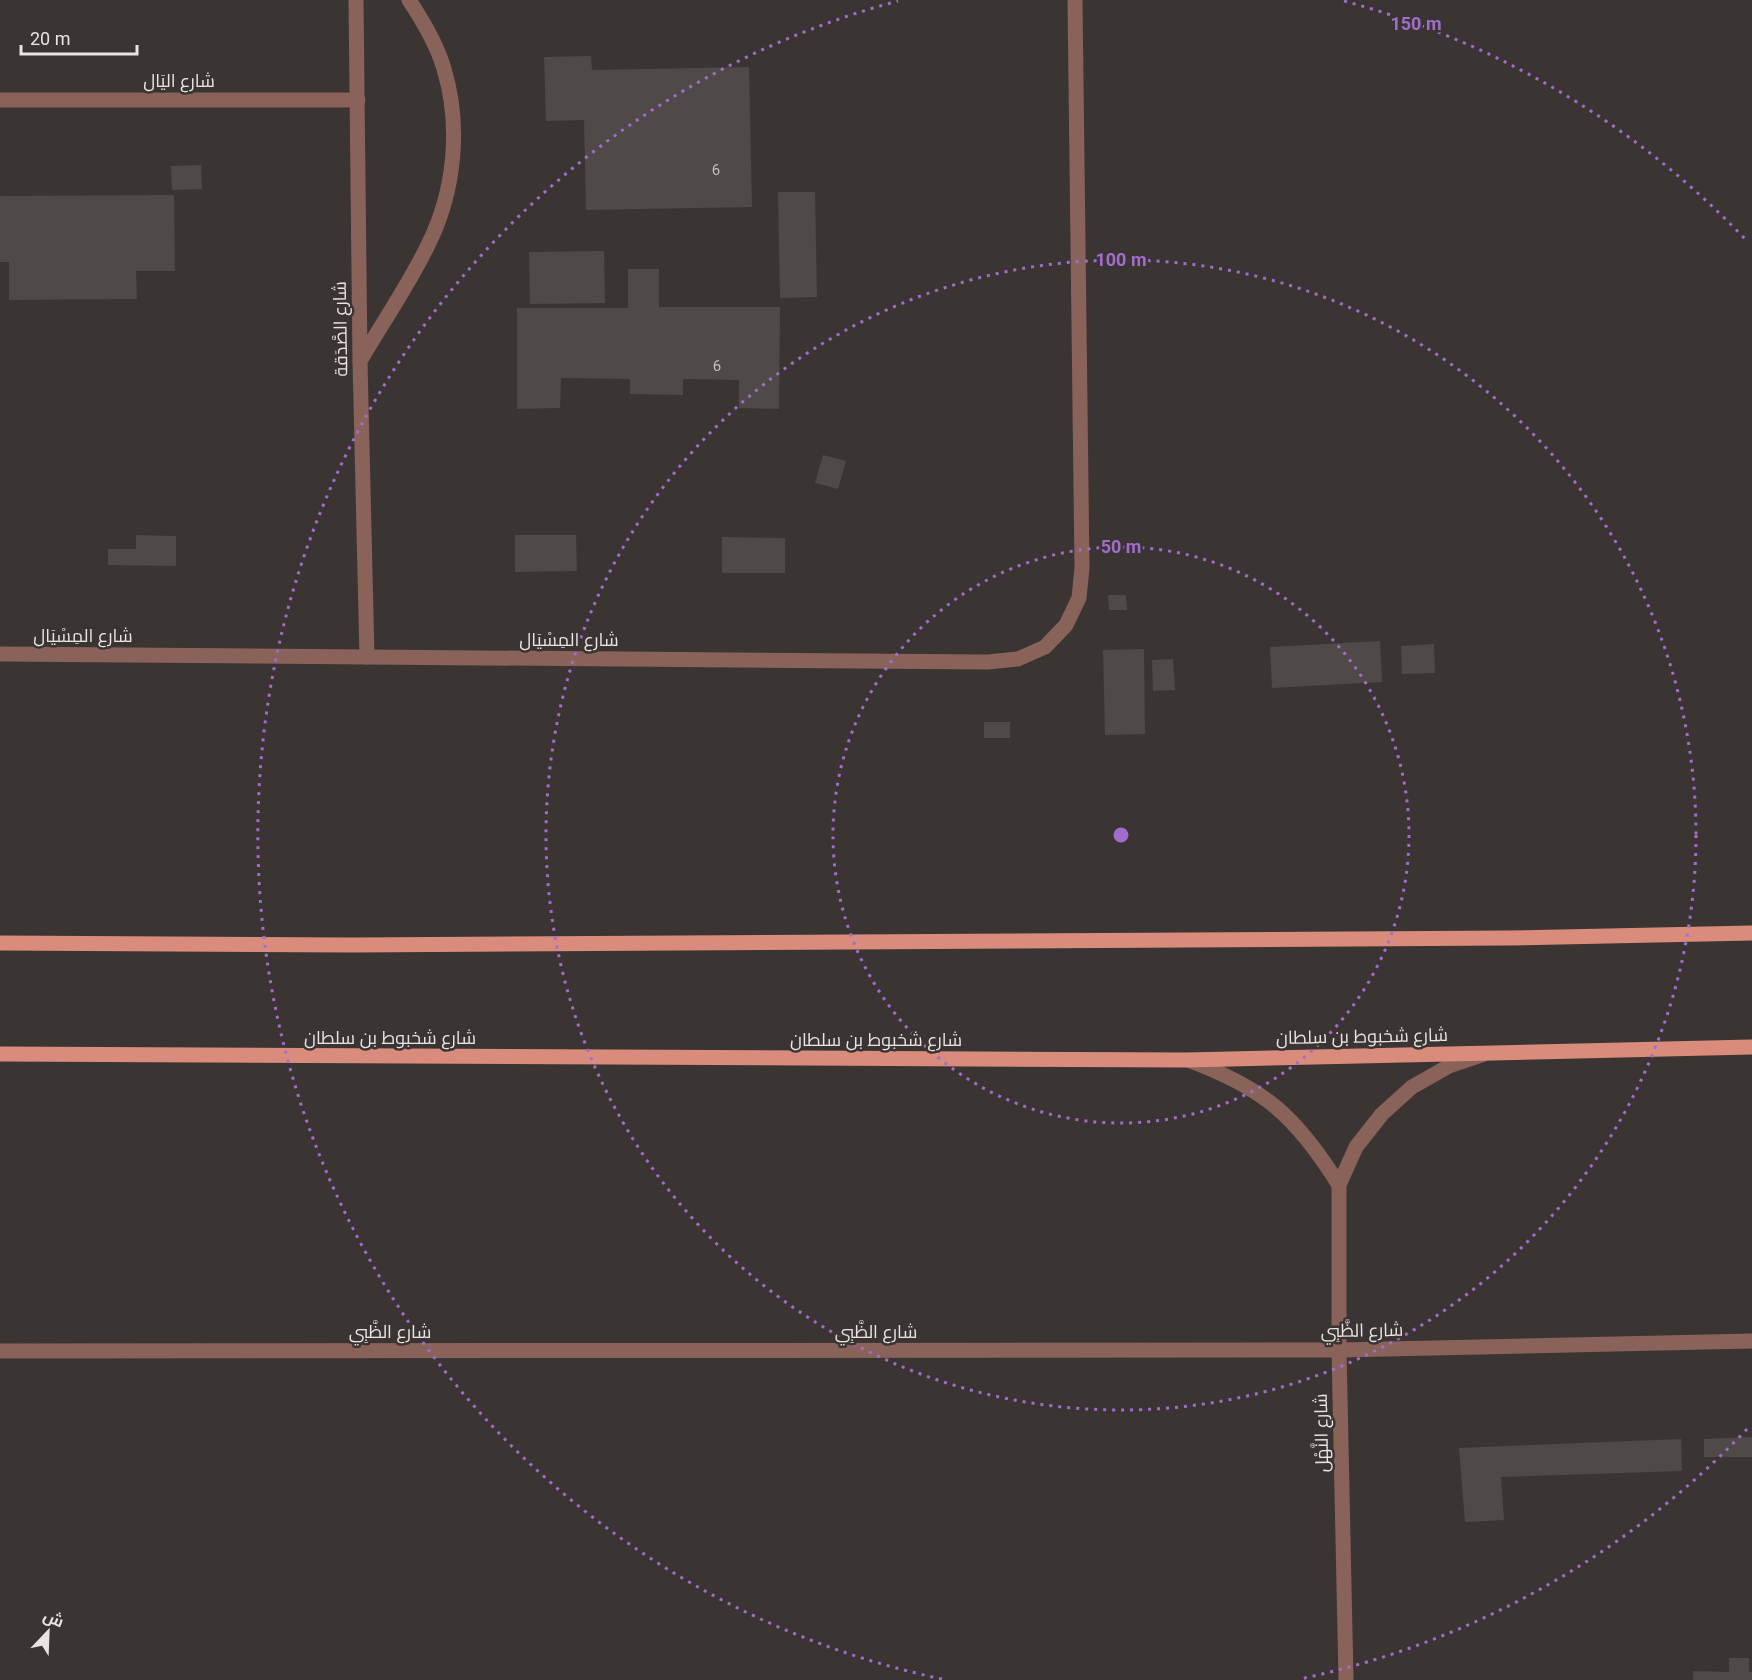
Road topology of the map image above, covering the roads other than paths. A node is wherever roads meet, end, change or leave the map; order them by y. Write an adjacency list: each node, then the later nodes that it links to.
1 (357, 0): 4 (street, شارع الصَّدَقة)
2 (409, 0): 6 (street)
3 (1075, 0): 8 (street, شارع المِسْيَال)
4 (358, 99): 5 (street, شارع اليَال); 6 (street, شارع الصَّدَقة)
5 (0, 100)
6 (360, 361): 8 (street, شارع الصَّدَقة)
7 (0, 654): 8 (street, شارع المِسْيَال)
8 (367, 657)
9 (1752, 933): 10 (main road)
10 (0, 943)
11 (1752, 1047): 12 (main road, شارع شخبوط بن سلطان)
12 (1488, 1053): 14 (main road, شارع شخبوط بن سلطان); 15 (street, شارع النَّهْل)
13 (0, 1054): 14 (main road, شارع شخبوط بن سلطان)
14 (1187, 1060): 15 (street)
15 (1339, 1185): 17 (street, شارع النَّهْل)
16 (1752, 1341): 17 (street, شارع الظَّبِي)
17 (1339, 1350): 18 (street, شارع الظَّبِي); 19 (street, شارع النَّهْل)
18 (0, 1351)
19 (1346, 1680)

